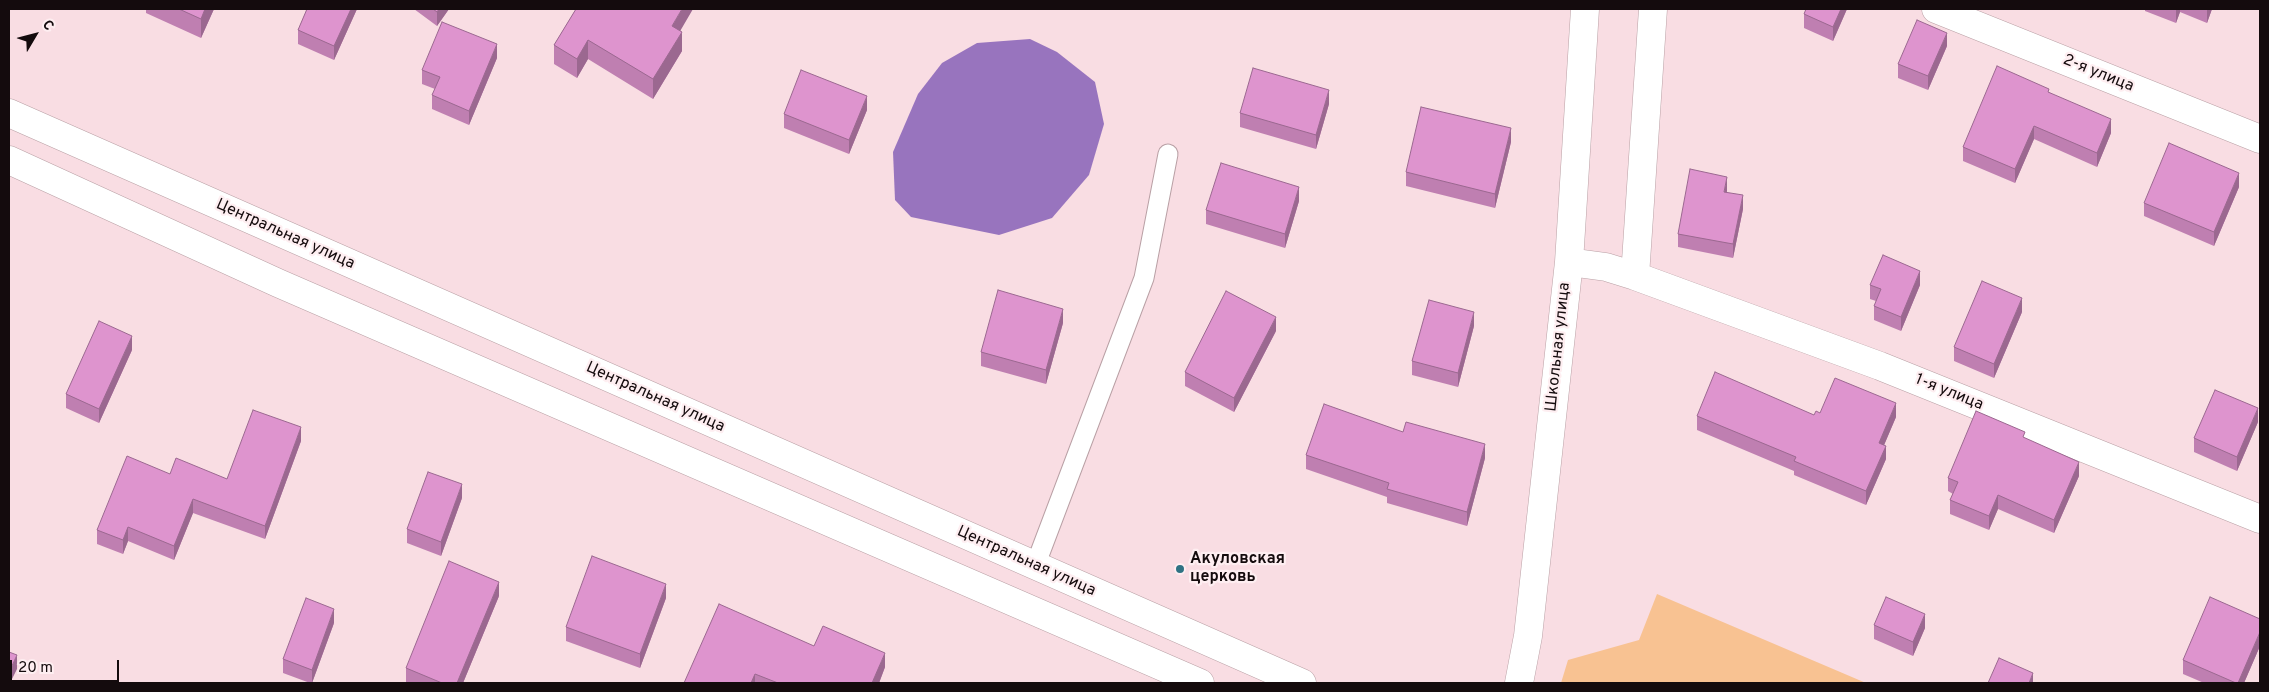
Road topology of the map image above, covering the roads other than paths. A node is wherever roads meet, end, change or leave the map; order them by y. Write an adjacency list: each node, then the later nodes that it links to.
1 (1585, 9): 8 (main road, Школьная улица)
2 (1653, 9): 9 (main road)
3 (1936, 9): 5 (main road, 2-я улица)
4 (9, 114): 11 (main road, Центральная улица)
5 (2260, 139)
6 (1168, 154): 11 (lane)
7 (9, 160): 12 (main road)
8 (1569, 262): 9 (main road, 1-я улица); 14 (main road, Школьная улица)
9 (1635, 276): 10 (main road, 1-я улица)
10 (2260, 519)
11 (1035, 566): 13 (main road, Центральная улица)
12 (1200, 683)
13 (1302, 683)
14 (1520, 683)

